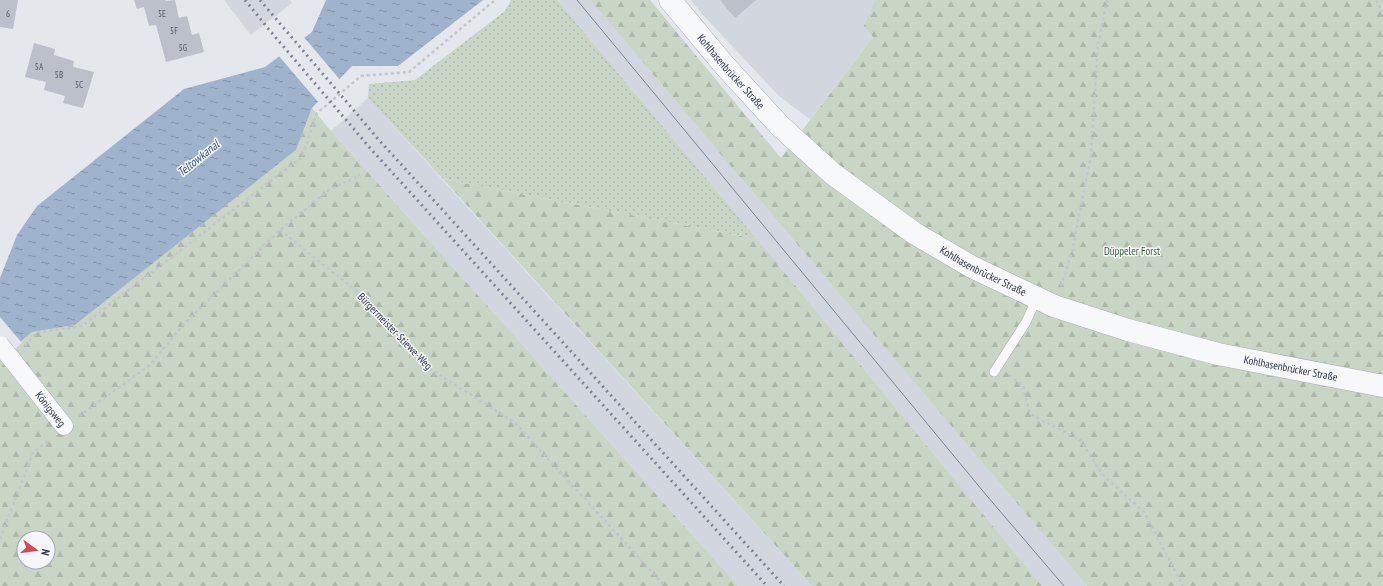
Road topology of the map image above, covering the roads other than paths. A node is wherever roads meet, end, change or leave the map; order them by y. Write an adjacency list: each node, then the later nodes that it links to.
1 (670, 0): 2 (street, Kohlhasenbrücker Straße)
2 (1046, 302): 4 (lane); 5 (street, Kohlhasenbrücker Straße)
3 (0, 345): 6 (street, Königsweg, bridge)
4 (995, 369)
5 (1383, 386)
6 (64, 426)

